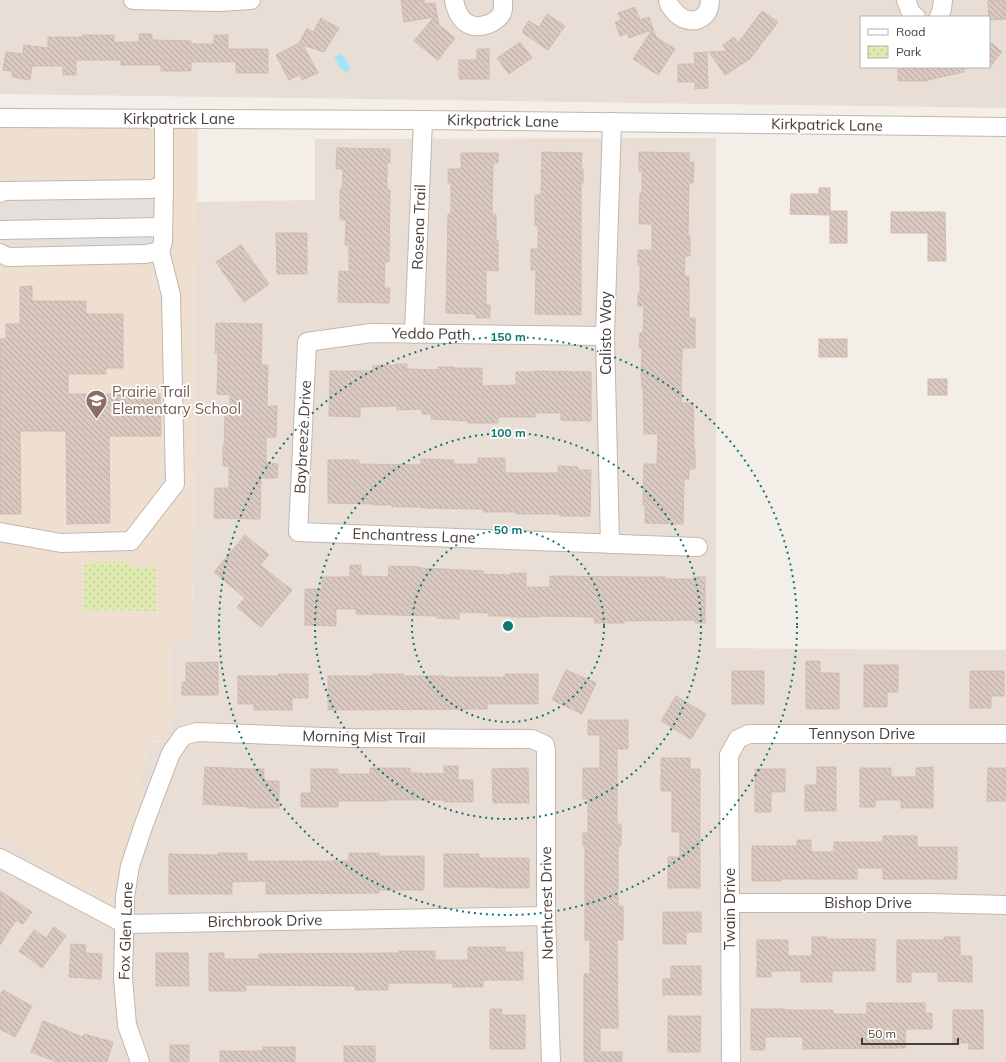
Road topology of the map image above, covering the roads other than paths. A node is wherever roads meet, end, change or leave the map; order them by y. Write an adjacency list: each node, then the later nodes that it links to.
1 (133, 0): 2 (street)
2 (251, 0)
3 (454, 0): 4 (street)
4 (503, 0)
5 (668, 0): 6 (street)
6 (710, 0)
7 (906, 0): 9 (street)
8 (943, 0): 10 (street)
9 (915, 16)
10 (939, 16)
11 (0, 118): 12 (street, Kirkpatrick Lane)
12 (164, 119): 13 (street, Kirkpatrick Lane); 16 (street)
13 (423, 120): 14 (street, Kirkpatrick Lane); 22 (street, Rosena Trail)
14 (612, 122): 15 (street, Kirkpatrick Lane); 23 (street, Calisto Way)
15 (1006, 127)
16 (164, 185): 17 (street); 18 (street)
17 (0, 193)
18 (163, 227): 19 (street); 20 (street)
19 (0, 230)
20 (160, 251): 21 (street); 25 (street)
21 (0, 253)
22 (414, 334): 23 (street, Yeddo Path); 24 (street, Yeddo Path)
23 (604, 336): 27 (street, Calisto Way)
24 (307, 342): 26 (street, Baybreeze Drive)
25 (0, 532)
26 (298, 532): 27 (street, Enchantress Lane)
27 (610, 544): 28 (street, Enchantress Lane)
28 (698, 547)
29 (1006, 734): 32 (street, Tennyson Drive)
30 (183, 736): 31 (street, Morning Mist Trail); 37 (street, Fox Glen Lane)
31 (545, 745): 36 (street, Northcrest Drive)
32 (729, 755): 34 (street, Twain Drive)
33 (0, 858): 37 (street, Birchbrook Drive)
34 (730, 903): 35 (street, Bishop Drive); 40 (street, Twain Drive)
35 (1006, 905)
36 (546, 916): 37 (street, Birchbrook Drive); 39 (street, Northcrest Drive)
37 (125, 924): 38 (street, Fox Glen Lane)
38 (140, 1062)
39 (551, 1062)
40 (731, 1062)

